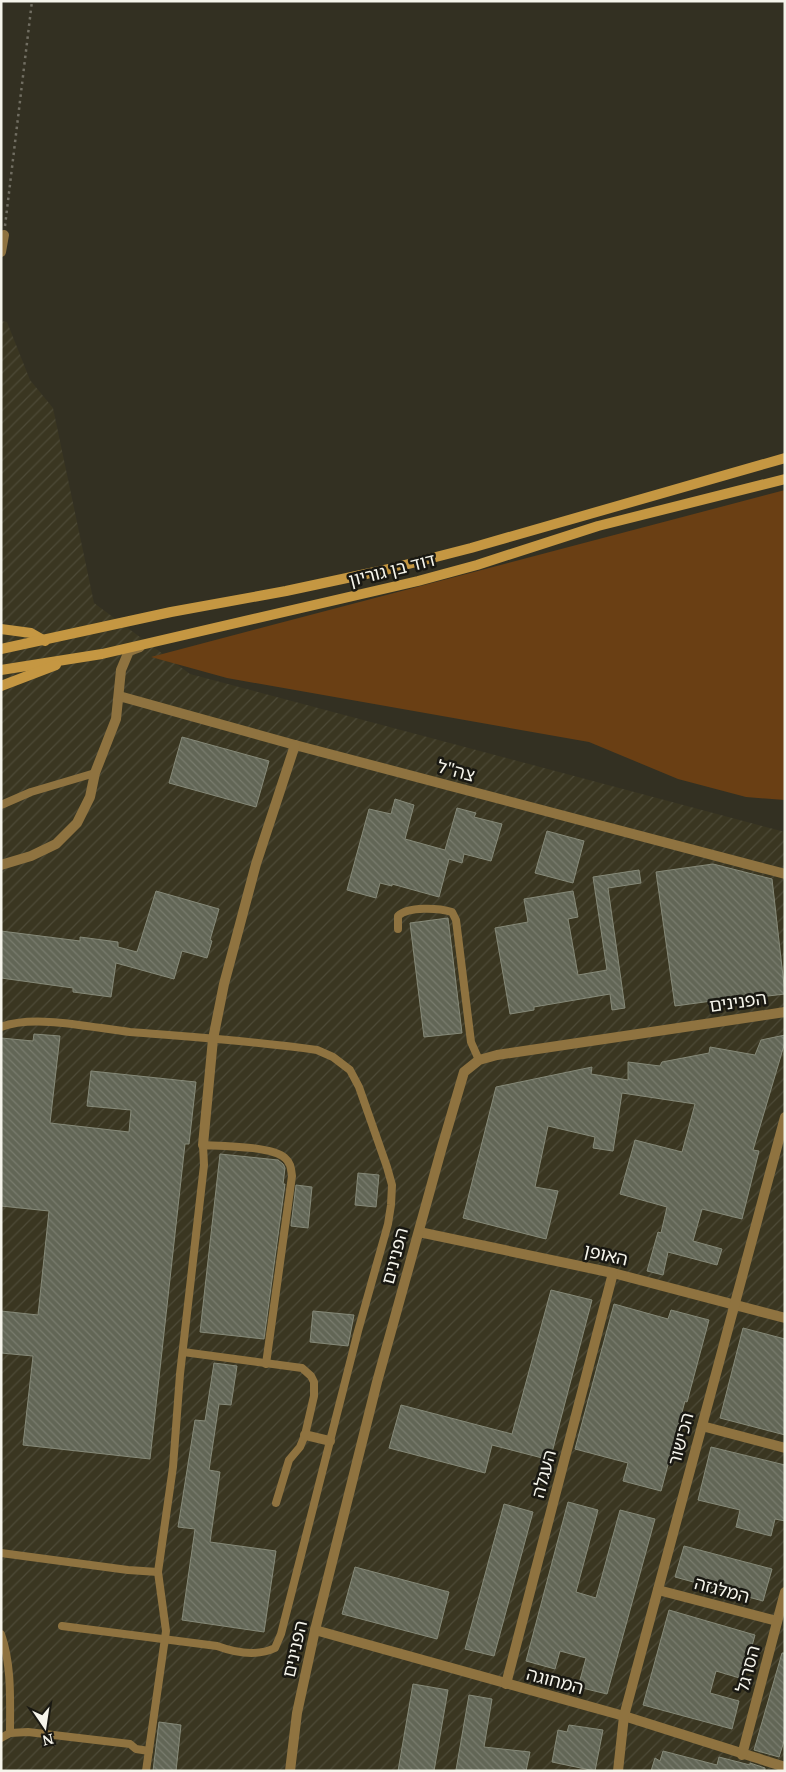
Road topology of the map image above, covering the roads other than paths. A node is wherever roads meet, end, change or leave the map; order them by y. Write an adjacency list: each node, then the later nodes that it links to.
1 (4, 235): 2 (street)
2 (1, 252)
3 (785, 458): 6 (main road, דוד בן גוריון)
4 (785, 479): 7 (main road, דוד בן גוריון)
5 (1, 629): 6 (main road)
6 (45, 640): 8 (main road, דוד בן גוריון)
7 (152, 643): 9 (main road, דוד בן גוריון); 12 (street)
8 (1, 649)
9 (68, 660): 10 (main road, דוד בן גוריון); 11 (main road)
10 (1, 670)
11 (1, 686)
12 (119, 696): 13 (street, צה"ל); 14 (street)
13 (295, 745): 17 (street, צה"ל); 21 (street)
14 (95, 773): 15 (lane); 16 (street)
15 (1, 805)
16 (1, 865)
17 (785, 874)
18 (398, 929): 22 (lane)
19 (785, 1012): 22 (street, הפנינים)
20 (1, 1027): 21 (lane)
21 (214, 1039): 24 (street); 33 (lane)
22 (479, 1060): 25 (street, הפנינים)
23 (785, 1117): 27 (street, הכישור)
24 (203, 1145): 29 (lane); 30 (lane)
25 (419, 1232): 26 (street, האופן); 42 (street, הפנינים)
26 (613, 1273): 27 (street, האופן); 46 (street, העגלה)
27 (734, 1304): 28 (street, האופן); 31 (street, הכישור)
28 (785, 1318)
29 (183, 1352): 30 (lane); 37 (lane)
30 (266, 1364): 32 (lane)
31 (702, 1426): 34 (street); 38 (street, הכישור)
32 (305, 1435): 33 (street); 35 (lane)
33 (330, 1440): 44 (lane)
34 (785, 1448)
35 (276, 1503)
36 (1, 1553): 37 (lane)
37 (158, 1572): 44 (lane)
38 (658, 1590): 40 (street, המלגזה); 47 (street, הכישור)
39 (785, 1592): 40 (street, הסרגל)
40 (777, 1621): 51 (street, הסרגל)
41 (62, 1626): 44 (lane)
42 (315, 1630): 46 (street, המחוגה); 54 (street, הפנינים)
43 (1, 1634): 45 (lane)
44 (166, 1638): 50 (lane)
45 (5, 1682): 48 (lane)
46 (506, 1684): 47 (street, המחוגה)
47 (624, 1716): 51 (street, המחוגה); 55 (street, הכישור)
48 (10, 1733): 49 (lane); 50 (lane)
49 (1, 1738)
50 (149, 1751): 53 (lane)
51 (742, 1755): 52 (street, המחוגה)
52 (785, 1767)
53 (146, 1771)
54 (290, 1771)
55 (618, 1771)

